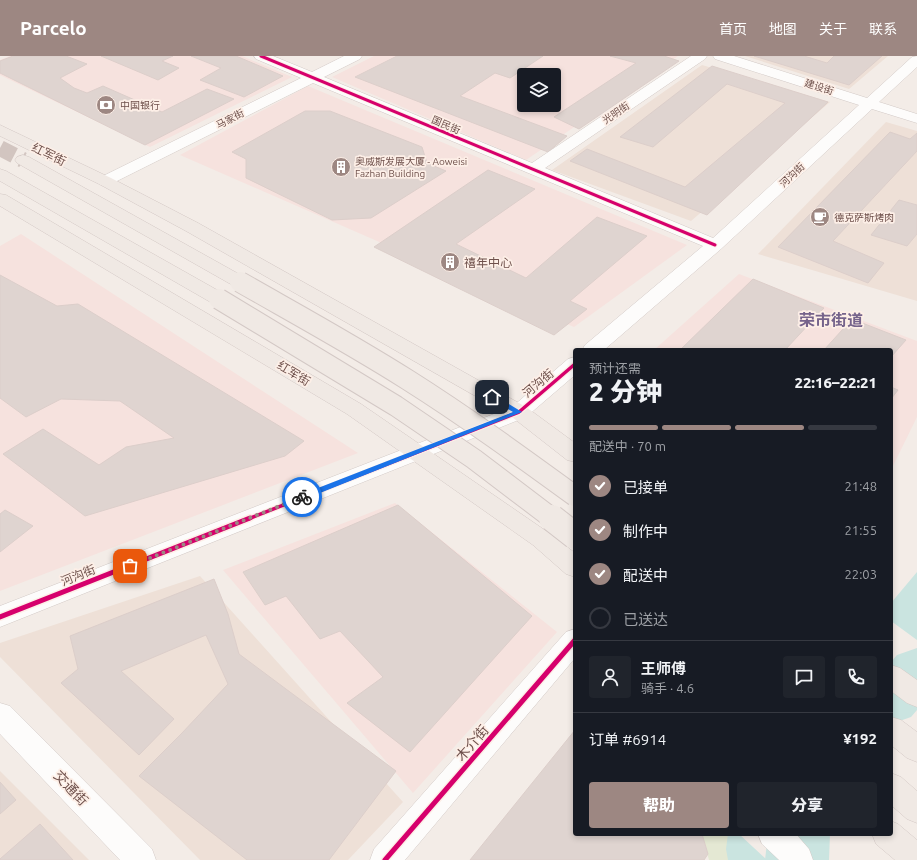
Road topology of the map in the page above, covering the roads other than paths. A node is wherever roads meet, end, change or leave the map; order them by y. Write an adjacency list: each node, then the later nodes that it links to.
1 (261, 56): 6 (street, 国民街)
2 (355, 56): 6 (street, 马家街)
3 (700, 56): 11 (street, 光明街)
4 (720, 56): 7 (street, 建设街)
5 (917, 60): 7 (street, 河沟街)
6 (312, 77): 11 (street, 国民街); 13 (street, 马家街)
7 (869, 103): 8 (street, 建设街); 16 (street, 河沟街)
8 (917, 118)
9 (0, 130): 13 (main road, 红军街)
10 (23, 160): 17 (main road, 红军街)
11 (532, 170): 16 (street, 国民街)
12 (0, 174): 24 (main road, 红军街, bridge)
13 (105, 181): 15 (main road, 红军街)
14 (0, 199): 21 (main road, 红军街)
15 (192, 226): 17 (main road); 20 (main road, 红军街)
16 (714, 245): 18 (street, 河沟街)
17 (200, 260): 23 (main road, 红军街, bridge)
18 (594, 348)
19 (573, 366): 20 (street, 河沟街)
20 (519, 412): 21 (street, 河沟街); 22 (main road, 红军街)
21 (417, 452): 25 (main road, 红军街); 26 (street, 河沟街)
22 (573, 452)
23 (573, 495)
24 (573, 534)
25 (573, 565)
26 (0, 617)
27 (570, 655): 37 (street, 木介街)
28 (893, 677): 29 (main road)
29 (917, 695)
30 (0, 715): 36 (street, 交通街)
31 (893, 731): 32 (main road)
32 (917, 749)
33 (893, 789): 34 (main road)
34 (917, 809)
35 (775, 836): 38 (street)
36 (142, 860)
37 (385, 860)
38 (798, 860)

